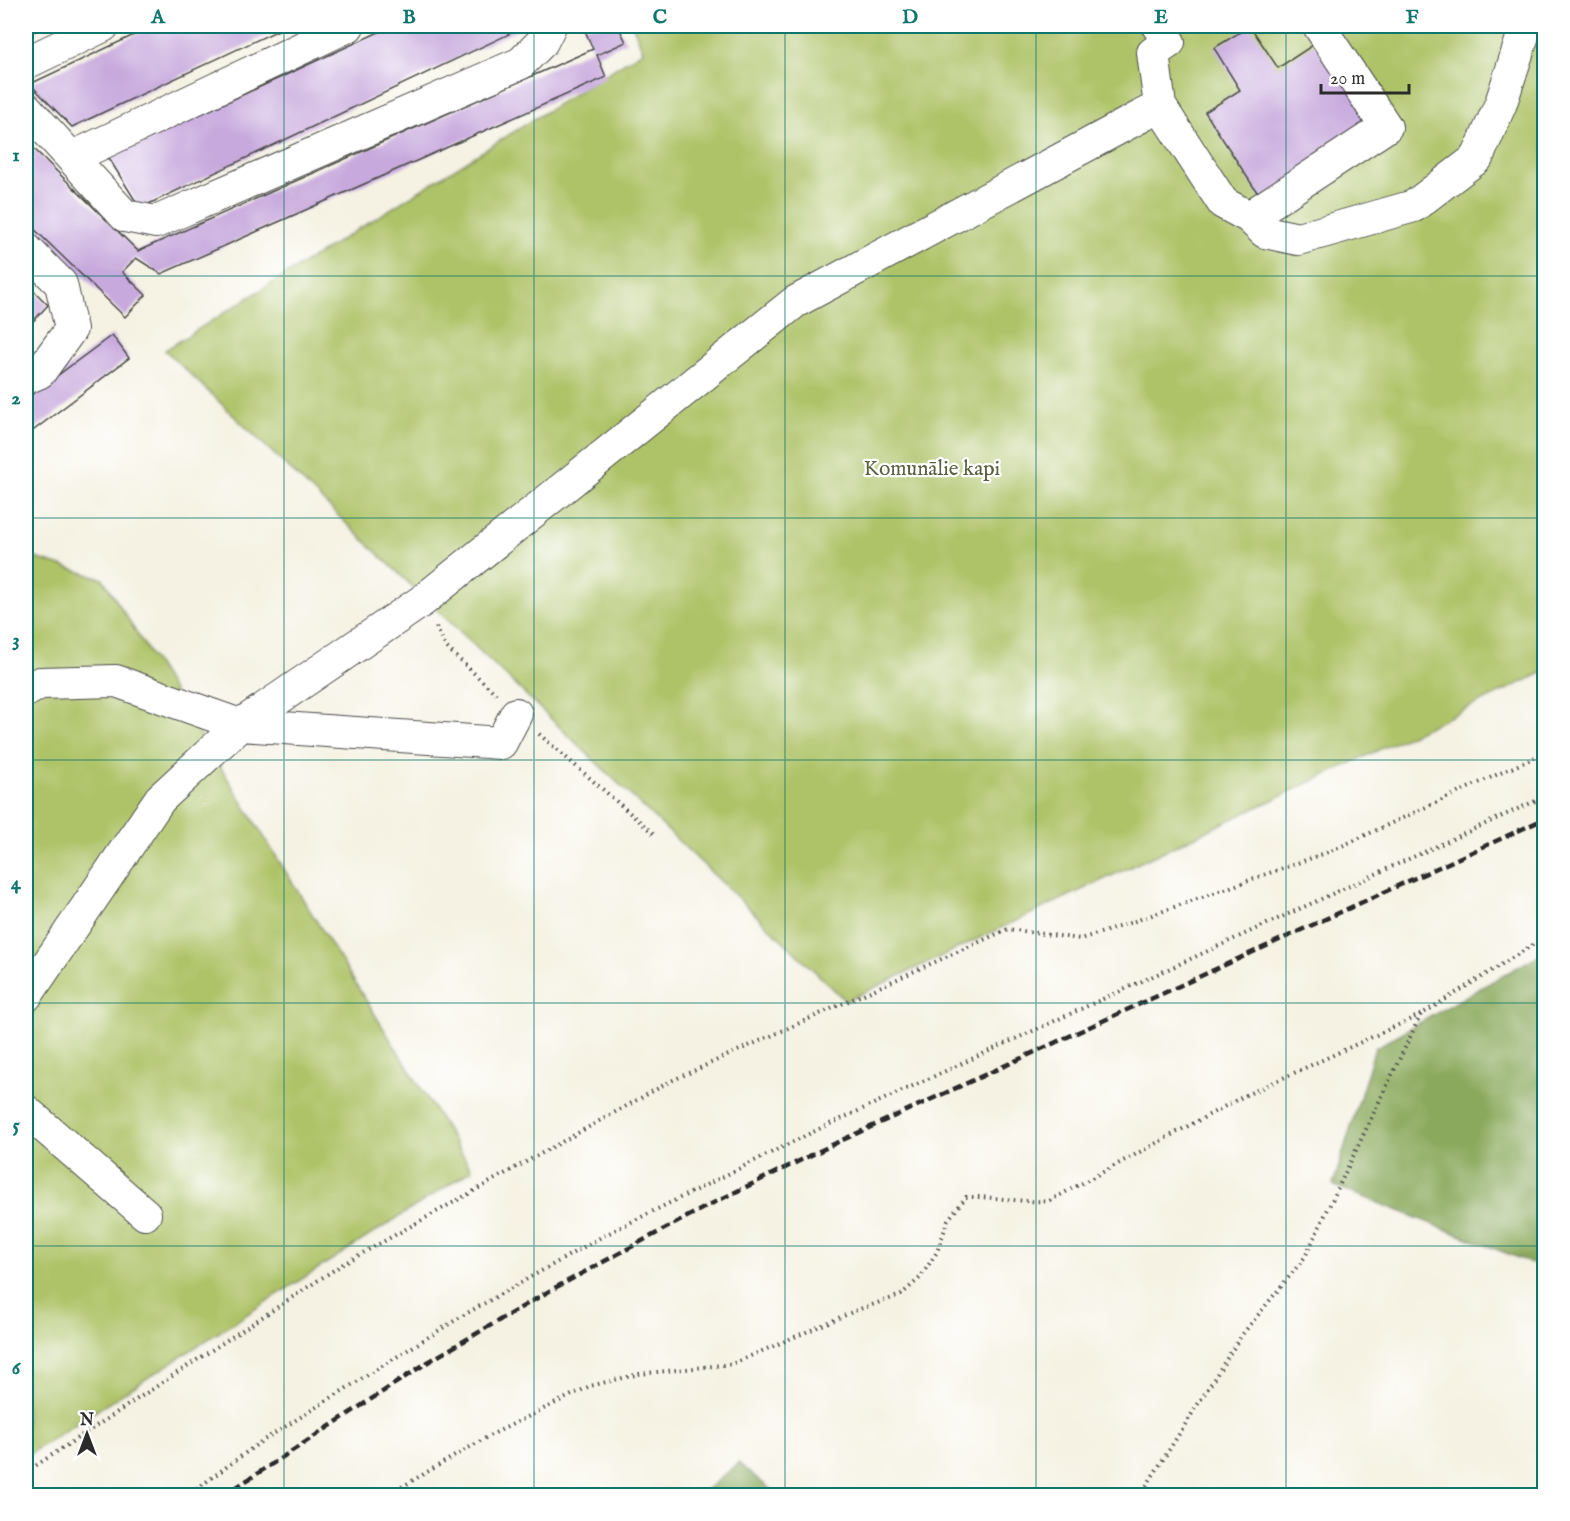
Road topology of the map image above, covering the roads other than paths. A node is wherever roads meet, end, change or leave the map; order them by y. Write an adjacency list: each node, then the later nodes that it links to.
1 (103, 26): 7 (lane)
2 (348, 26): 10 (lane)
3 (550, 26): 10 (lane)
4 (1158, 26): 8 (lane)
5 (1319, 26): 11 (lane)
6 (1526, 26): 11 (lane)
7 (26, 63)
8 (1160, 106): 11 (lane); 16 (lane)
9 (26, 108): 10 (lane)
10 (73, 157)
11 (1249, 217)
12 (26, 249): 13 (lane)
13 (26, 378)
14 (26, 691): 16 (lane)
15 (516, 714): 16 (lane)
16 (240, 725): 17 (lane)
17 (26, 996)
18 (26, 1111): 19 (lane)
19 (145, 1214)

